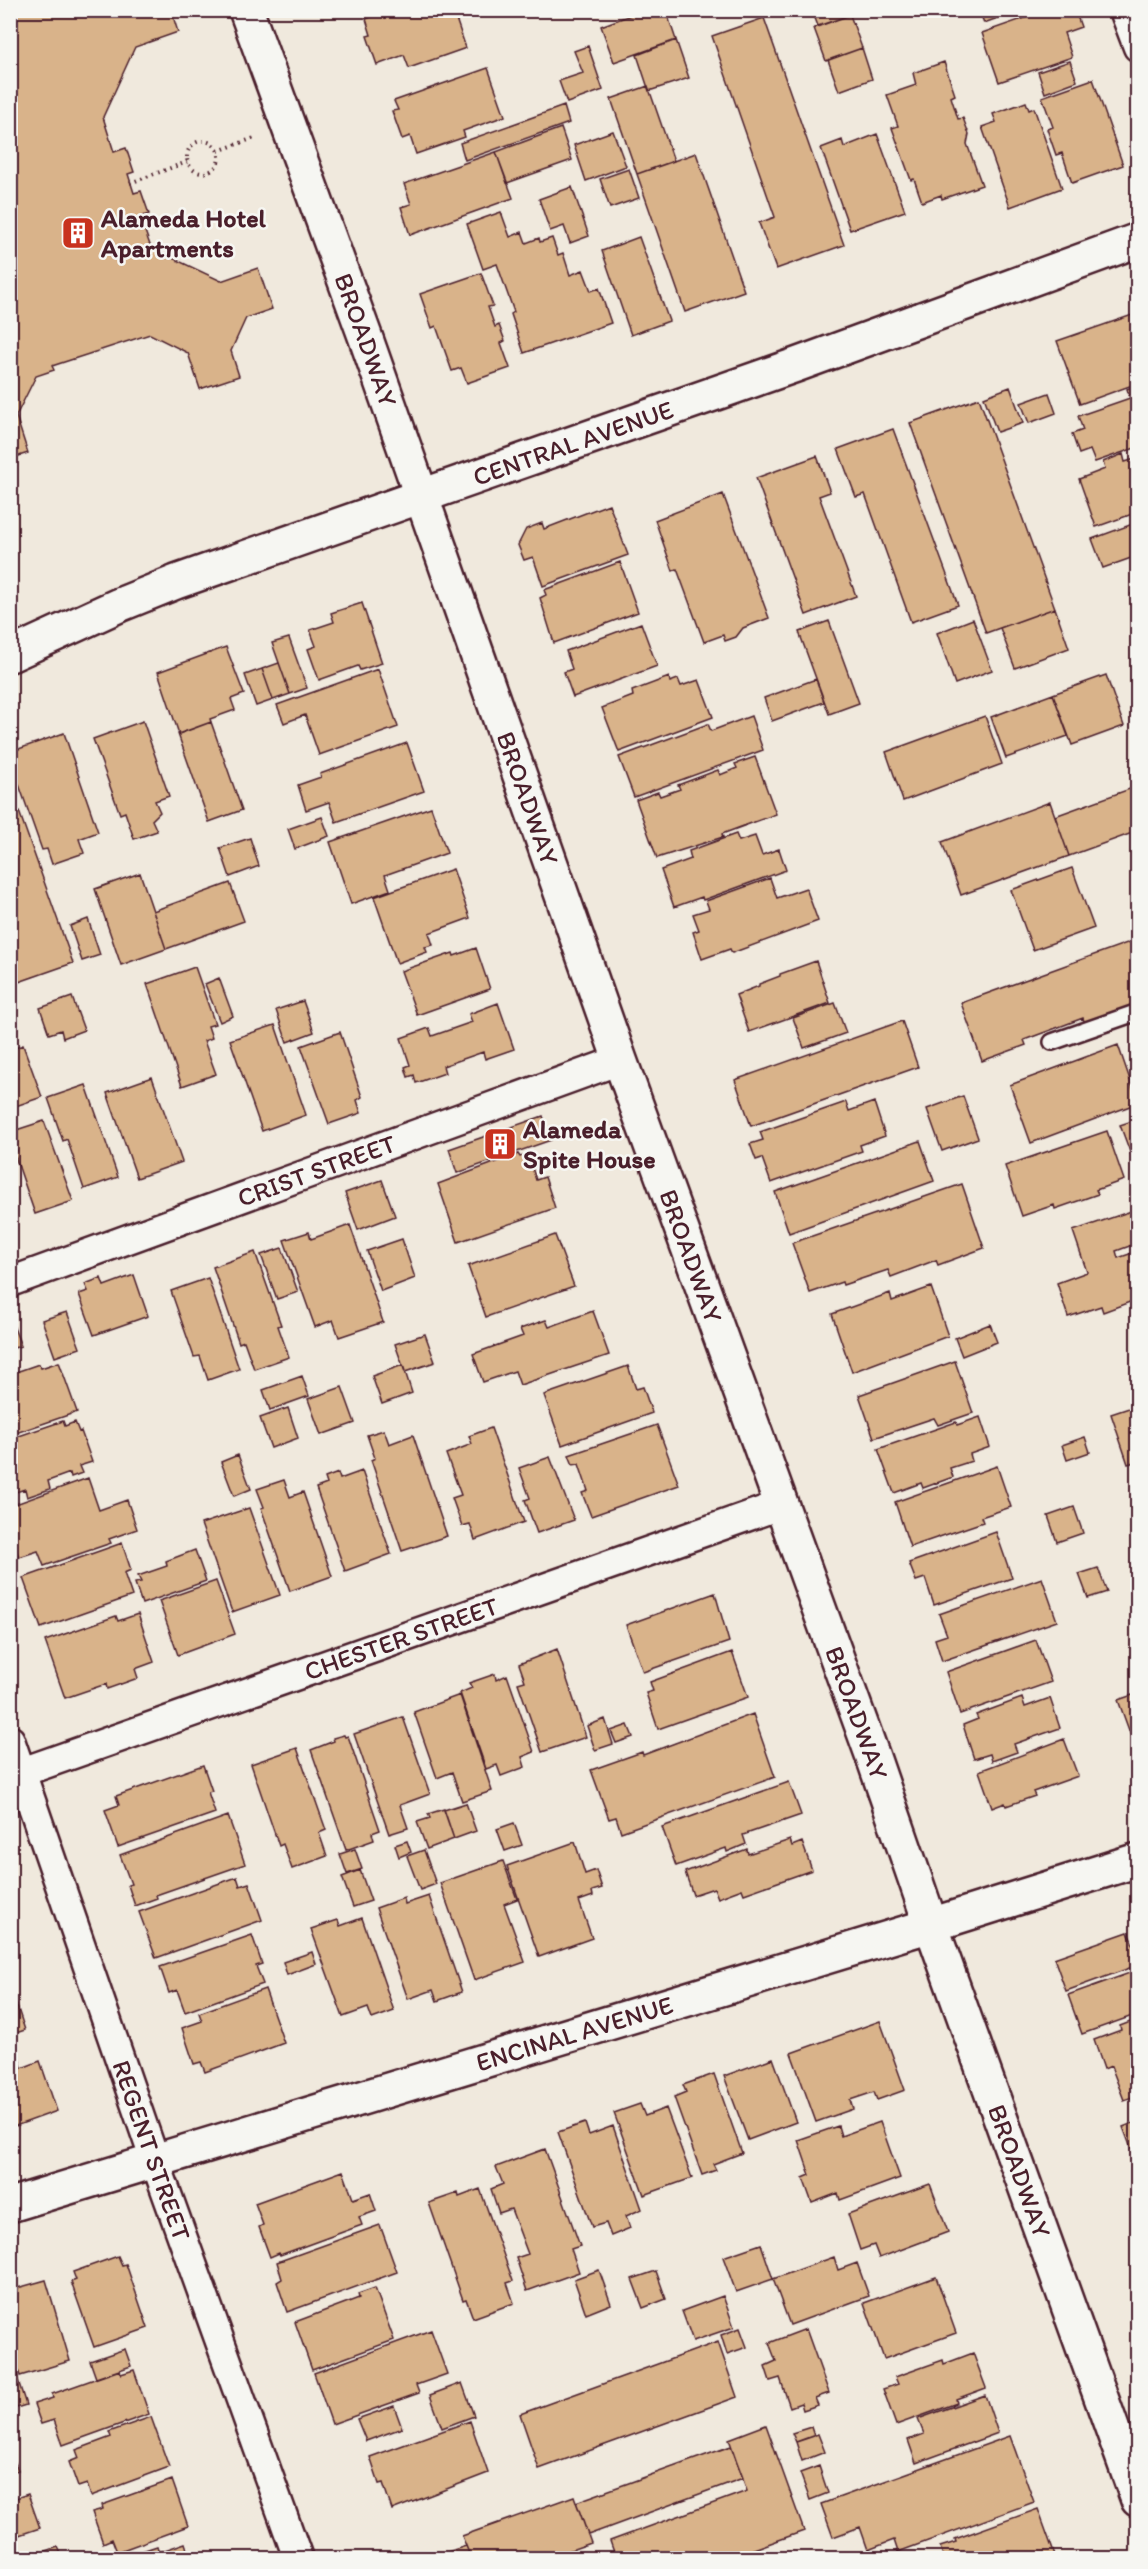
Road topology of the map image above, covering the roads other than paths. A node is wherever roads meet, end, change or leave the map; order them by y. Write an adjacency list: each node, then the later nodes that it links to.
1 (246, 10): 5 (street, BROADWAY)
2 (1124, 10): 3 (street)
3 (1137, 47)
4 (1137, 240): 5 (street, CENTRAL AVENUE)
5 (420, 497): 6 (street, CENTRAL AVENUE); 9 (street, BROADWAY)
6 (10, 655)
7 (1137, 1012): 8 (lane)
8 (1052, 1042)
9 (620, 1060): 10 (street, CRIST STREET); 11 (street, BROADWAY)
10 (10, 1282)
11 (780, 1505): 13 (street, CHESTER STREET); 15 (street, BROADWAY)
12 (10, 1740): 13 (street, REGENT STREET)
13 (22, 1772): 16 (street, REGENT STREET)
14 (1137, 1860): 15 (street, ENCINAL AVENUE)
15 (931, 1925): 16 (street, ENCINAL AVENUE); 18 (street, BROADWAY)
16 (155, 2161): 17 (street, ENCINAL AVENUE); 19 (street, REGENT STREET)
17 (10, 2205)
18 (1137, 2500)
19 (298, 2559)

